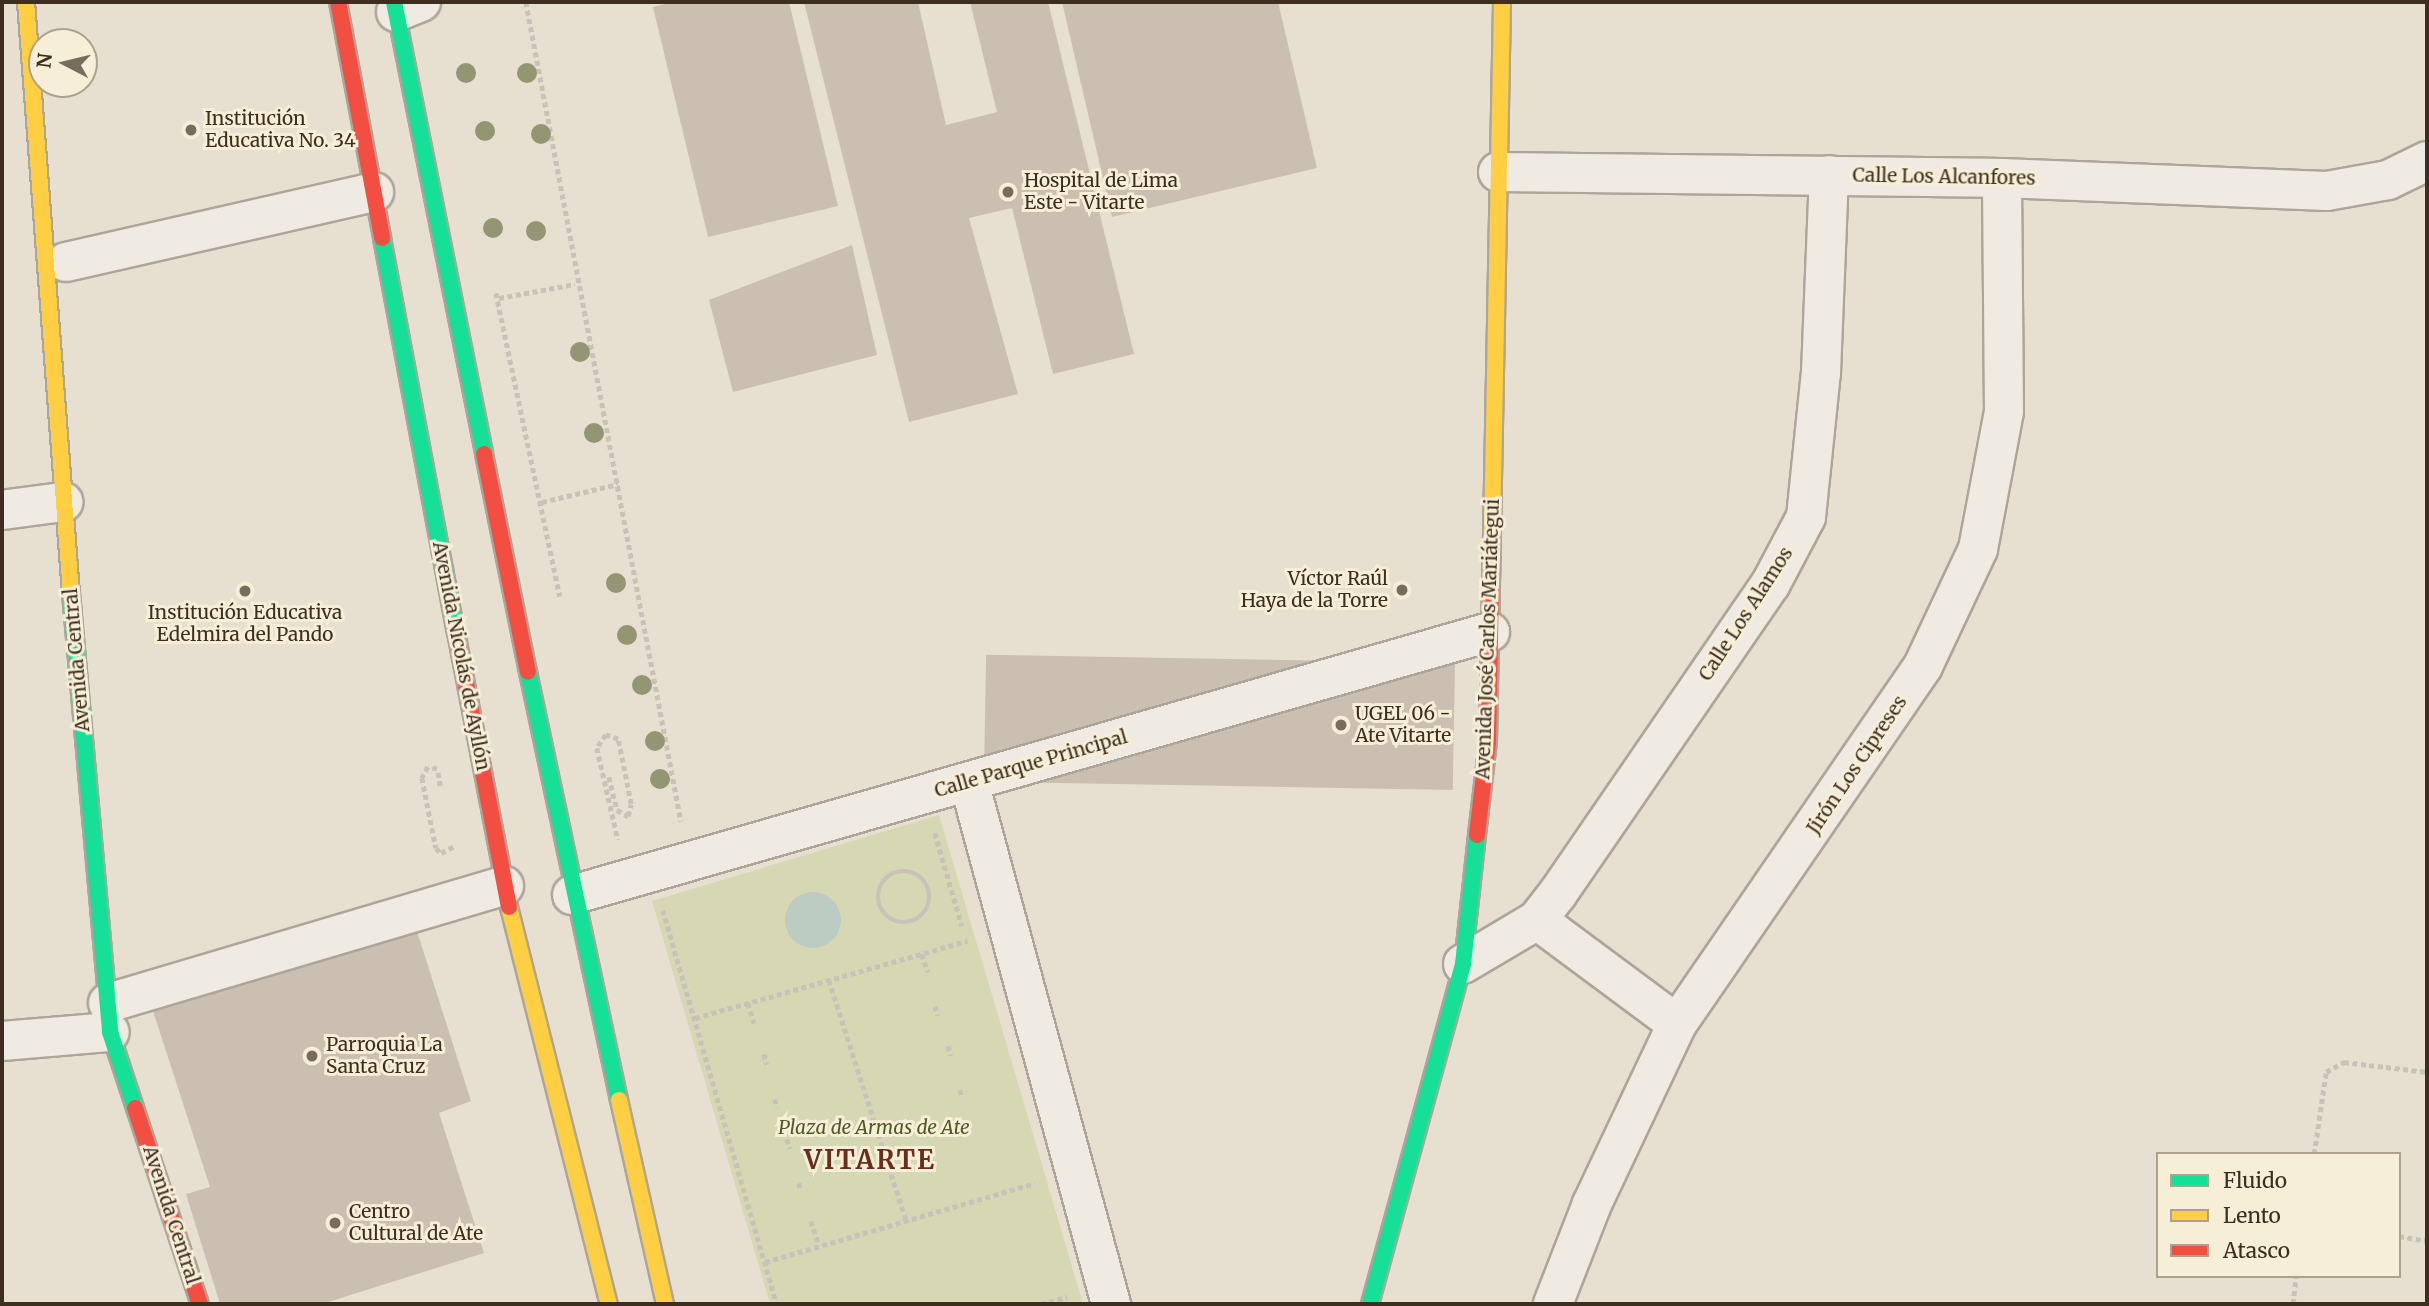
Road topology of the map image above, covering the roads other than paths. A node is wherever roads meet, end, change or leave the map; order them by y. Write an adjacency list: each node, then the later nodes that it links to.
1 (26, 2): 11 (street, Avenida Central)
2 (338, 2): 9 (street, Avenida Nicolás de Ayllón)
3 (1502, 2): 6 (street, Avenida José Carlos Mariátegui)
4 (404, 5): 16 (street)
5 (2427, 161): 8 (street, Calle Los Alcanfores)
6 (1498, 172): 7 (street, Calle Los Alcanfores); 13 (street, Avenida José Carlos Mariátegui)
7 (1829, 175): 8 (street, Calle Los Alcanfores); 17 (street, Calle Los Alamos)
8 (2002, 178): 20 (street, Jirón Los Cipreses)
9 (374, 192): 10 (street); 15 (street, Avenida Nicolás de Ayllón)
10 (66, 262)
11 (63, 502): 12 (street); 19 (street, Avenida Central)
12 (2, 510)
13 (1490, 632): 14 (street, Calle Parque Principal); 18 (street, Avenida José Carlos Mariátegui)
14 (968, 782): 16 (street, Calle Parque Principal); 25 (street)
15 (504, 886): 19 (street); 23 (street, Avenida Nicolás de Ayllón)
16 (572, 895): 22 (street)
17 (1537, 920): 18 (street, Calle Los Alamos); 20 (street)
18 (1463, 964): 26 (street, Avenida José Carlos Mariátegui)
19 (109, 1018): 21 (street); 24 (street, Avenida Central)
20 (1677, 1024): 27 (street, Jirón Los Cipreses)
21 (2, 1041)
22 (666, 1296)
23 (606, 1299)
24 (200, 1304)
25 (1111, 1304)
26 (1370, 1304)
27 (1553, 1304)

